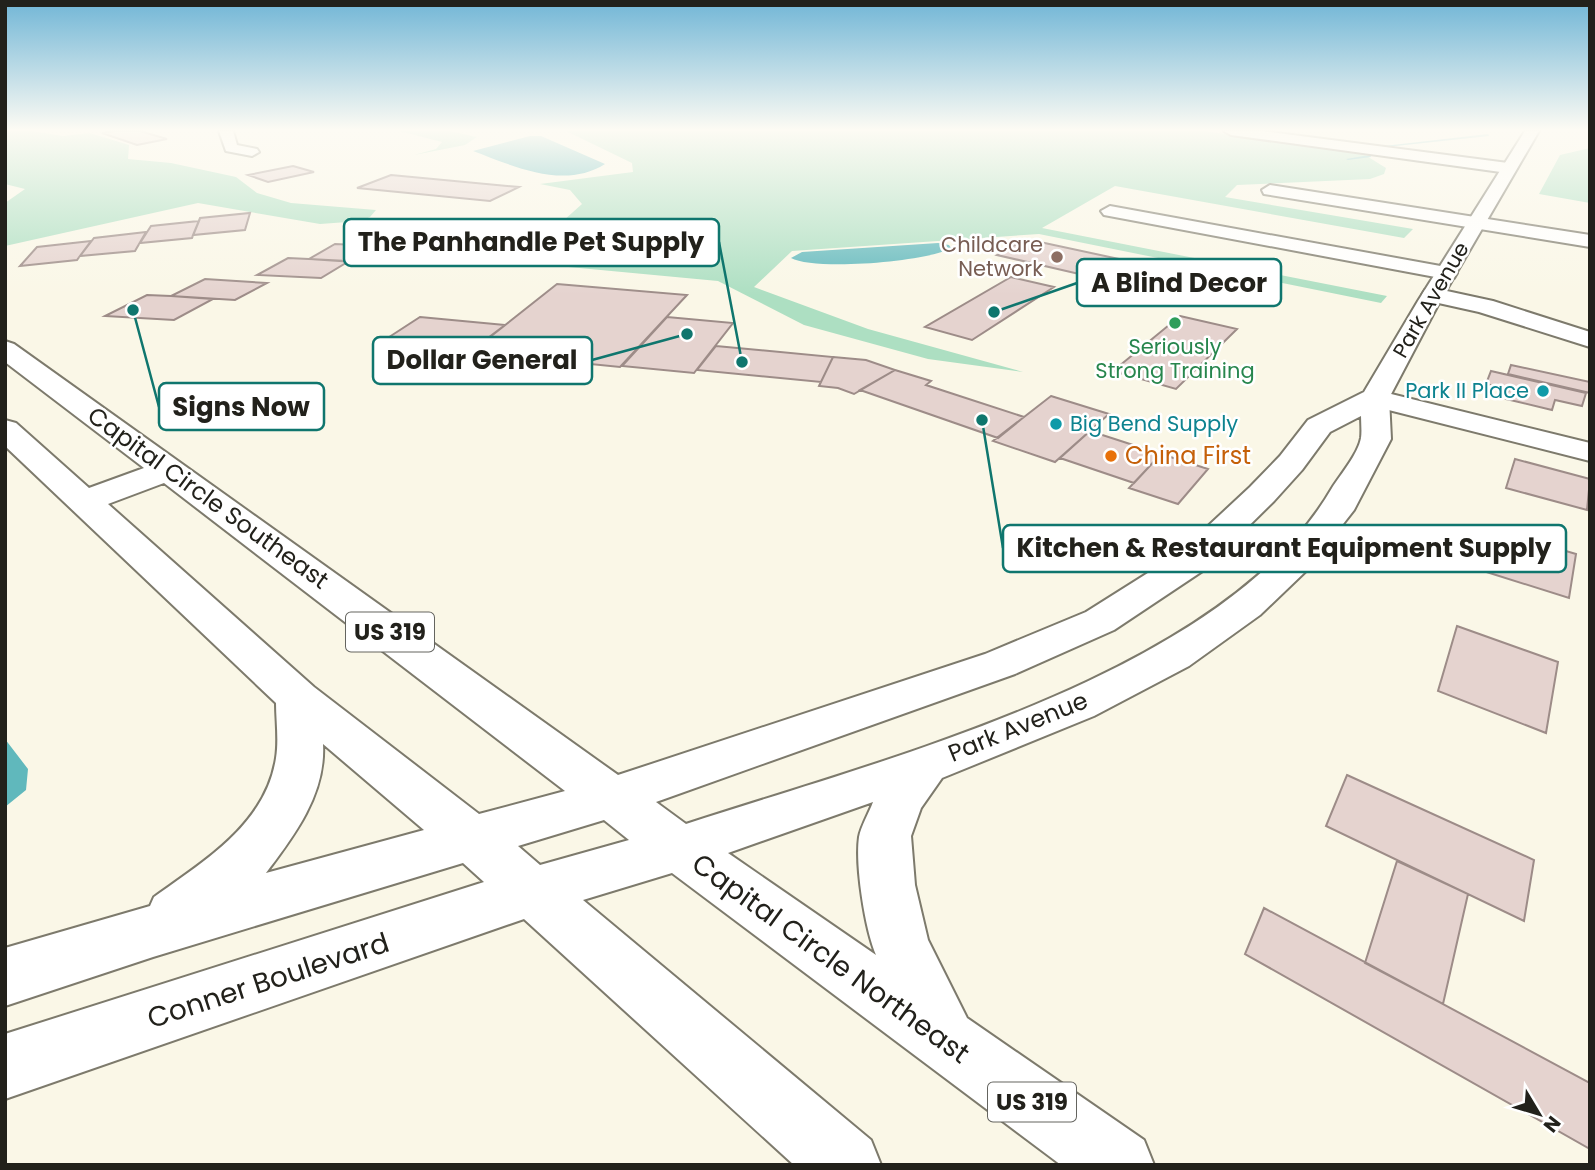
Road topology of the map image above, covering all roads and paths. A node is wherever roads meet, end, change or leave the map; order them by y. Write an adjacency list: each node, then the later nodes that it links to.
1 (1498, 186): 4 (main road, Park Avenue)
2 (1270, 190): 4 (main road)
3 (1110, 211): 6 (main road)
4 (1477, 221): 5 (main road); 6 (main road, Park Avenue)
5 (1590, 239)
6 (1446, 273): 7 (main road, Park Avenue)
7 (1430, 300): 8 (main road); 10 (main road, Park Avenue)
8 (1590, 340)
9 (5, 349): 15 (main road, Capital Circle Southeast / US 319)
10 (1375, 398): 12 (main road); 13 (main road); 14 (main road, Park Avenue)
11 (5, 429): 16 (main road)
12 (1590, 452)
13 (1291, 463): 14 (main road); 19 (main road)
14 (1361, 463): 18 (main road, Park Avenue)
15 (168, 470): 16 (main road); 19 (main road, Capital Circle Southeast / US 319)
16 (83, 502): 17 (main road)
17 (298, 698): 20 (main road); 23 (main road)
18 (925, 764): 21 (main road, Park Avenue); 25 (main road)
19 (611, 798): 20 (main road); 21 (main road, Capital Circle Southeast / US 319)
20 (471, 838): 22 (main road); 23 (main road)
21 (679, 848): 22 (main road, Park Avenue); 25 (main road, Capital Circle Northeast / US 319)
22 (531, 892): 26 (main road, Conner Boulevard); 27 (main road)
23 (153, 931): 24 (main road)
24 (5, 977)
25 (944, 1039): 28 (main road, Capital Circle Northeast / US 319)
26 (5, 1067)
27 (846, 1165)
28 (1119, 1165)

